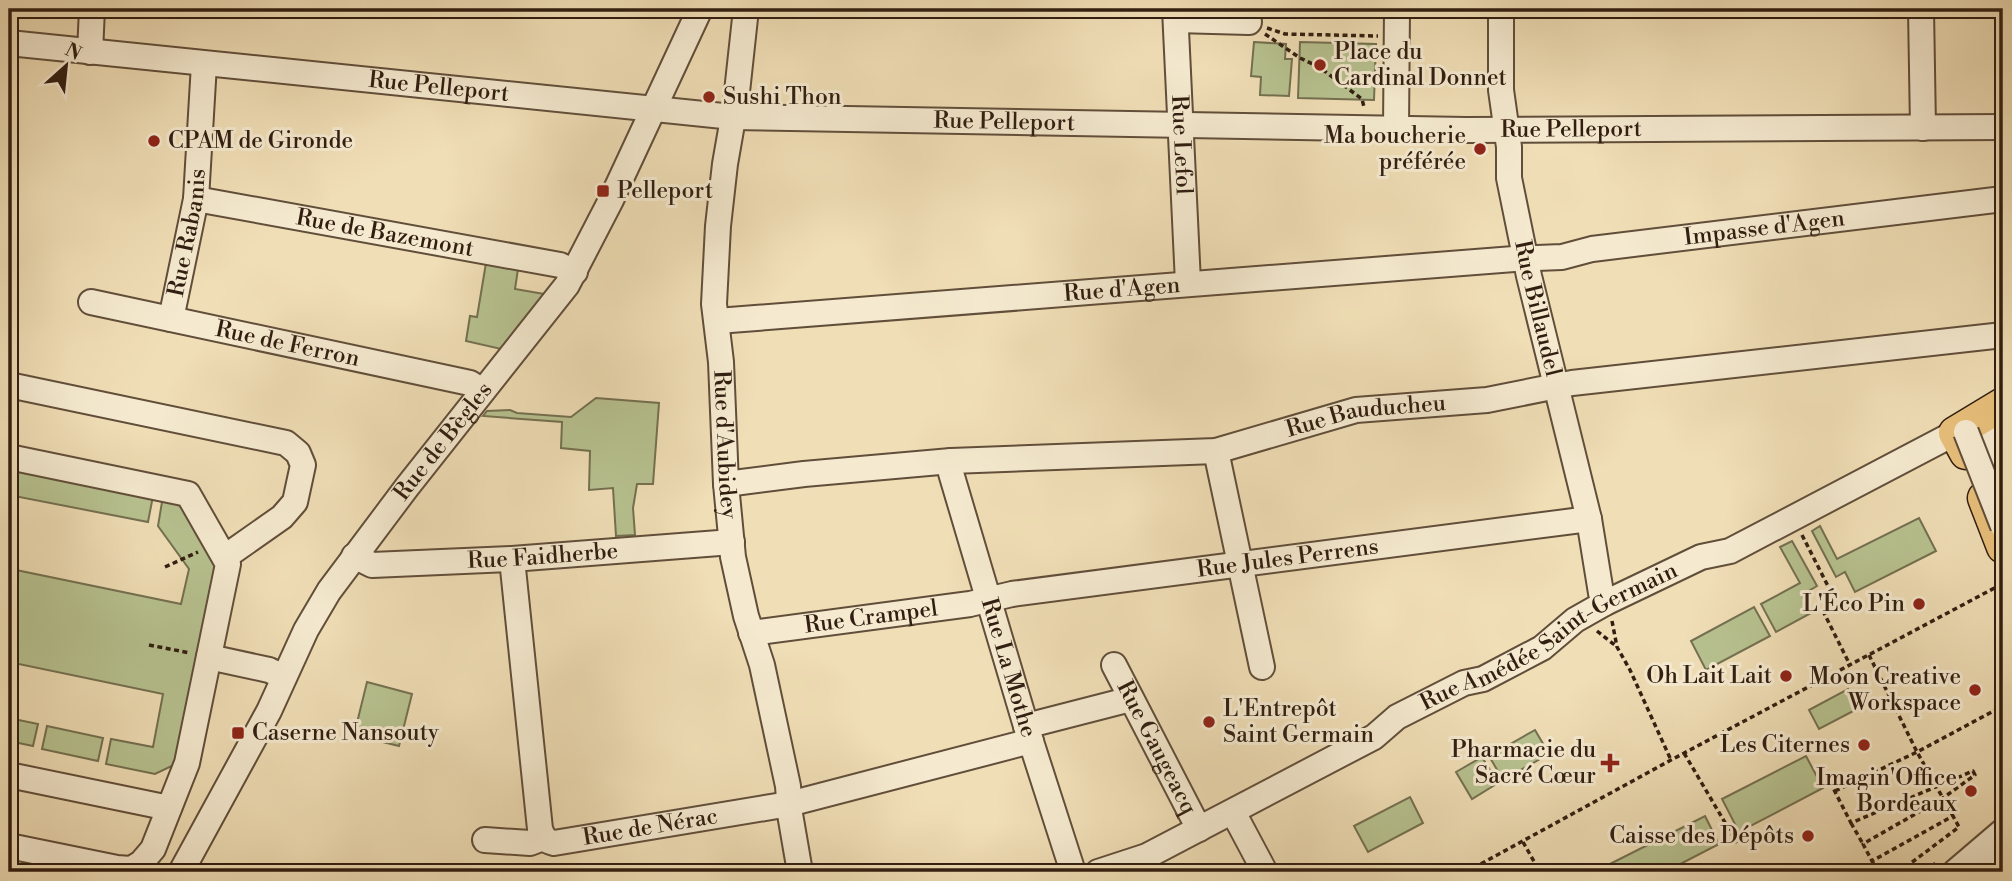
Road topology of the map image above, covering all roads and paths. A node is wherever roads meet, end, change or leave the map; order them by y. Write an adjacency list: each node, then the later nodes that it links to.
1 (92, 9): 11 (street)
2 (700, 9): 13 (street, Rue de Bègles)
3 (746, 9): 14 (street, Rue d'Aubidey)
4 (1397, 9): 9 (street)
5 (1502, 9): 20 (street, Rue Billaudel)
6 (1922, 9): 17 (street)
7 (1176, 15): 8 (street); 15 (street, Rue Lefol)
8 (1249, 23): 9 (path); 18 (path)
9 (1397, 36): 19 (street)
10 (9, 43): 11 (street, Rue Pelleport)
11 (90, 52): 12 (street, Rue Pelleport)
12 (204, 64): 13 (street, Rue Pelleport); 21 (street, Rue Rabanis)
13 (653, 109): 14 (street, Rue Pelleport); 24 (street, Rue de Bègles)
14 (733, 117): 15 (street, Rue Pelleport); 28 (street, Rue d'Aubidey)
15 (1181, 126): 18 (street, Rue Pelleport); 25 (street, Rue Lefol)
16 (2003, 127): 17 (street, Rue Pelleport)
17 (1923, 128): 20 (street, Rue Pelleport)
18 (1365, 129): 19 (street, Rue Pelleport)
19 (1396, 129): 20 (street, Rue Pelleport)
20 (1506, 130): 23 (street, Rue Billaudel)
21 (196, 199): 24 (street, Rue de Bazemont); 27 (street, Rue Rabanis)
22 (2003, 200): 23 (street, Impasse d'Agen)
23 (1525, 259): 25 (street, Rue d'Agen); 31 (street, Rue Billaudel)
24 (575, 272): 32 (street, Rue de Bègles)
25 (1188, 283): 28 (street, Rue d'Agen)
26 (91, 302): 27 (street, Rue de Ferron)
27 (171, 318): 32 (street, Rue de Ferron)
28 (717, 321): 38 (street, Rue d'Aubidey)
29 (2003, 335): 31 (street, Rue Bauducheu)
30 (9, 385): 44 (street)
31 (1557, 387): 34 (street, Rue Bauducheu); 39 (street, Rue Billaudel)
32 (482, 391): 45 (street, Rue de Bègles)
33 (1982, 421): 37 (street); 40 (street, bridge); 43 (main road); 51 (street, Rue Amédée Saint-Germain)
34 (1216, 451): 36 (street, Rue Bauducheu); 47 (street)
35 (9, 457): 44 (street)
36 (951, 461): 38 (street, Rue Bauducheu); 50 (street, Rue La Mothe)
37 (2003, 465)
38 (726, 484): 42 (street, Rue d'Aubidey)
39 (1589, 519): 47 (street, Rue Jules Perrens); 51 (street, Rue Billaudel)
40 (2003, 526)
41 (1805, 541): 58 (path)
42 (732, 542): 46 (street, Rue Faidherbe); 52 (street, Rue d'Aubidey)
43 (2003, 547)
44 (220, 549): 48 (path); 56 (street)
45 (354, 556): 46 (street, Rue Faidherbe); 60 (street, Rue de Bègles)
46 (512, 559): 79 (street)
47 (1240, 565): 50 (street, Rue Jules Perrens); 59 (street)
48 (165, 567)
49 (2002, 584): 55 (path)
50 (989, 600): 52 (street, Rue Crampel); 63 (street, Rue La Mothe)
51 (1605, 603): 74 (street, Rue Amédée Saint-Germain)
52 (751, 633): 72 (street, Rue d'Aubidey)
53 (149, 645): 56 (path)
54 (1617, 647): 66 (path)
55 (1869, 655): 58 (path); 64 (path)
56 (209, 657): 60 (street); 73 (street)
57 (1114, 664): 61 (street, Rue Gaugeacq)
58 (1850, 666): 65 (path)
59 (1262, 667)
60 (284, 677): 87 (street, Rue de Bègles)
61 (1131, 699): 63 (street, Rue de Nérac); 77 (street, Rue Gaugeacq)
62 (2003, 706): 64 (path)
63 (1029, 734): 72 (street, Rue de Nérac); 89 (street, Rue La Mothe)
64 (1917, 752): 69 (path); 70 (path)
65 (1684, 753): 66 (path); 82 (path)
66 (1671, 760): 81 (path)
67 (9, 775): 73 (street)
68 (1830, 782): 70 (path)
69 (1937, 788): 71 (path); 71 (path); 76 (path)
70 (1835, 792): 76 (path)
71 (1943, 798): 75 (path); 83 (path)
72 (789, 804): 79 (street, Rue de Nérac); 88 (street, Rue d'Aubidey)
73 (169, 808): 84 (street)
74 (1233, 812): 77 (street, Rue Amédée Saint-Germain); 91 (street)
75 (1952, 816): 86 (path); 95 (path)
76 (1851, 823): 83 (path)
77 (1199, 829): 90 (street, Rue Amédée Saint-Germain)
78 (2003, 831): 96 (street)
79 (543, 838): 80 (street, Rue de Nérac)
80 (485, 840)
81 (1523, 842): 92 (path); 93 (path)
82 (1737, 843)
83 (1863, 844): 86 (path)
84 (9, 846)
85 (2003, 860): 97 (street)
86 (1871, 861): 94 (path)
87 (181, 872)
88 (800, 872)
89 (1073, 872)
90 (1097, 872)
91 (1265, 872)
92 (1466, 872)
93 (1540, 872)
94 (1878, 872)
95 (1899, 872)
96 (1955, 872)
97 (1989, 872)

